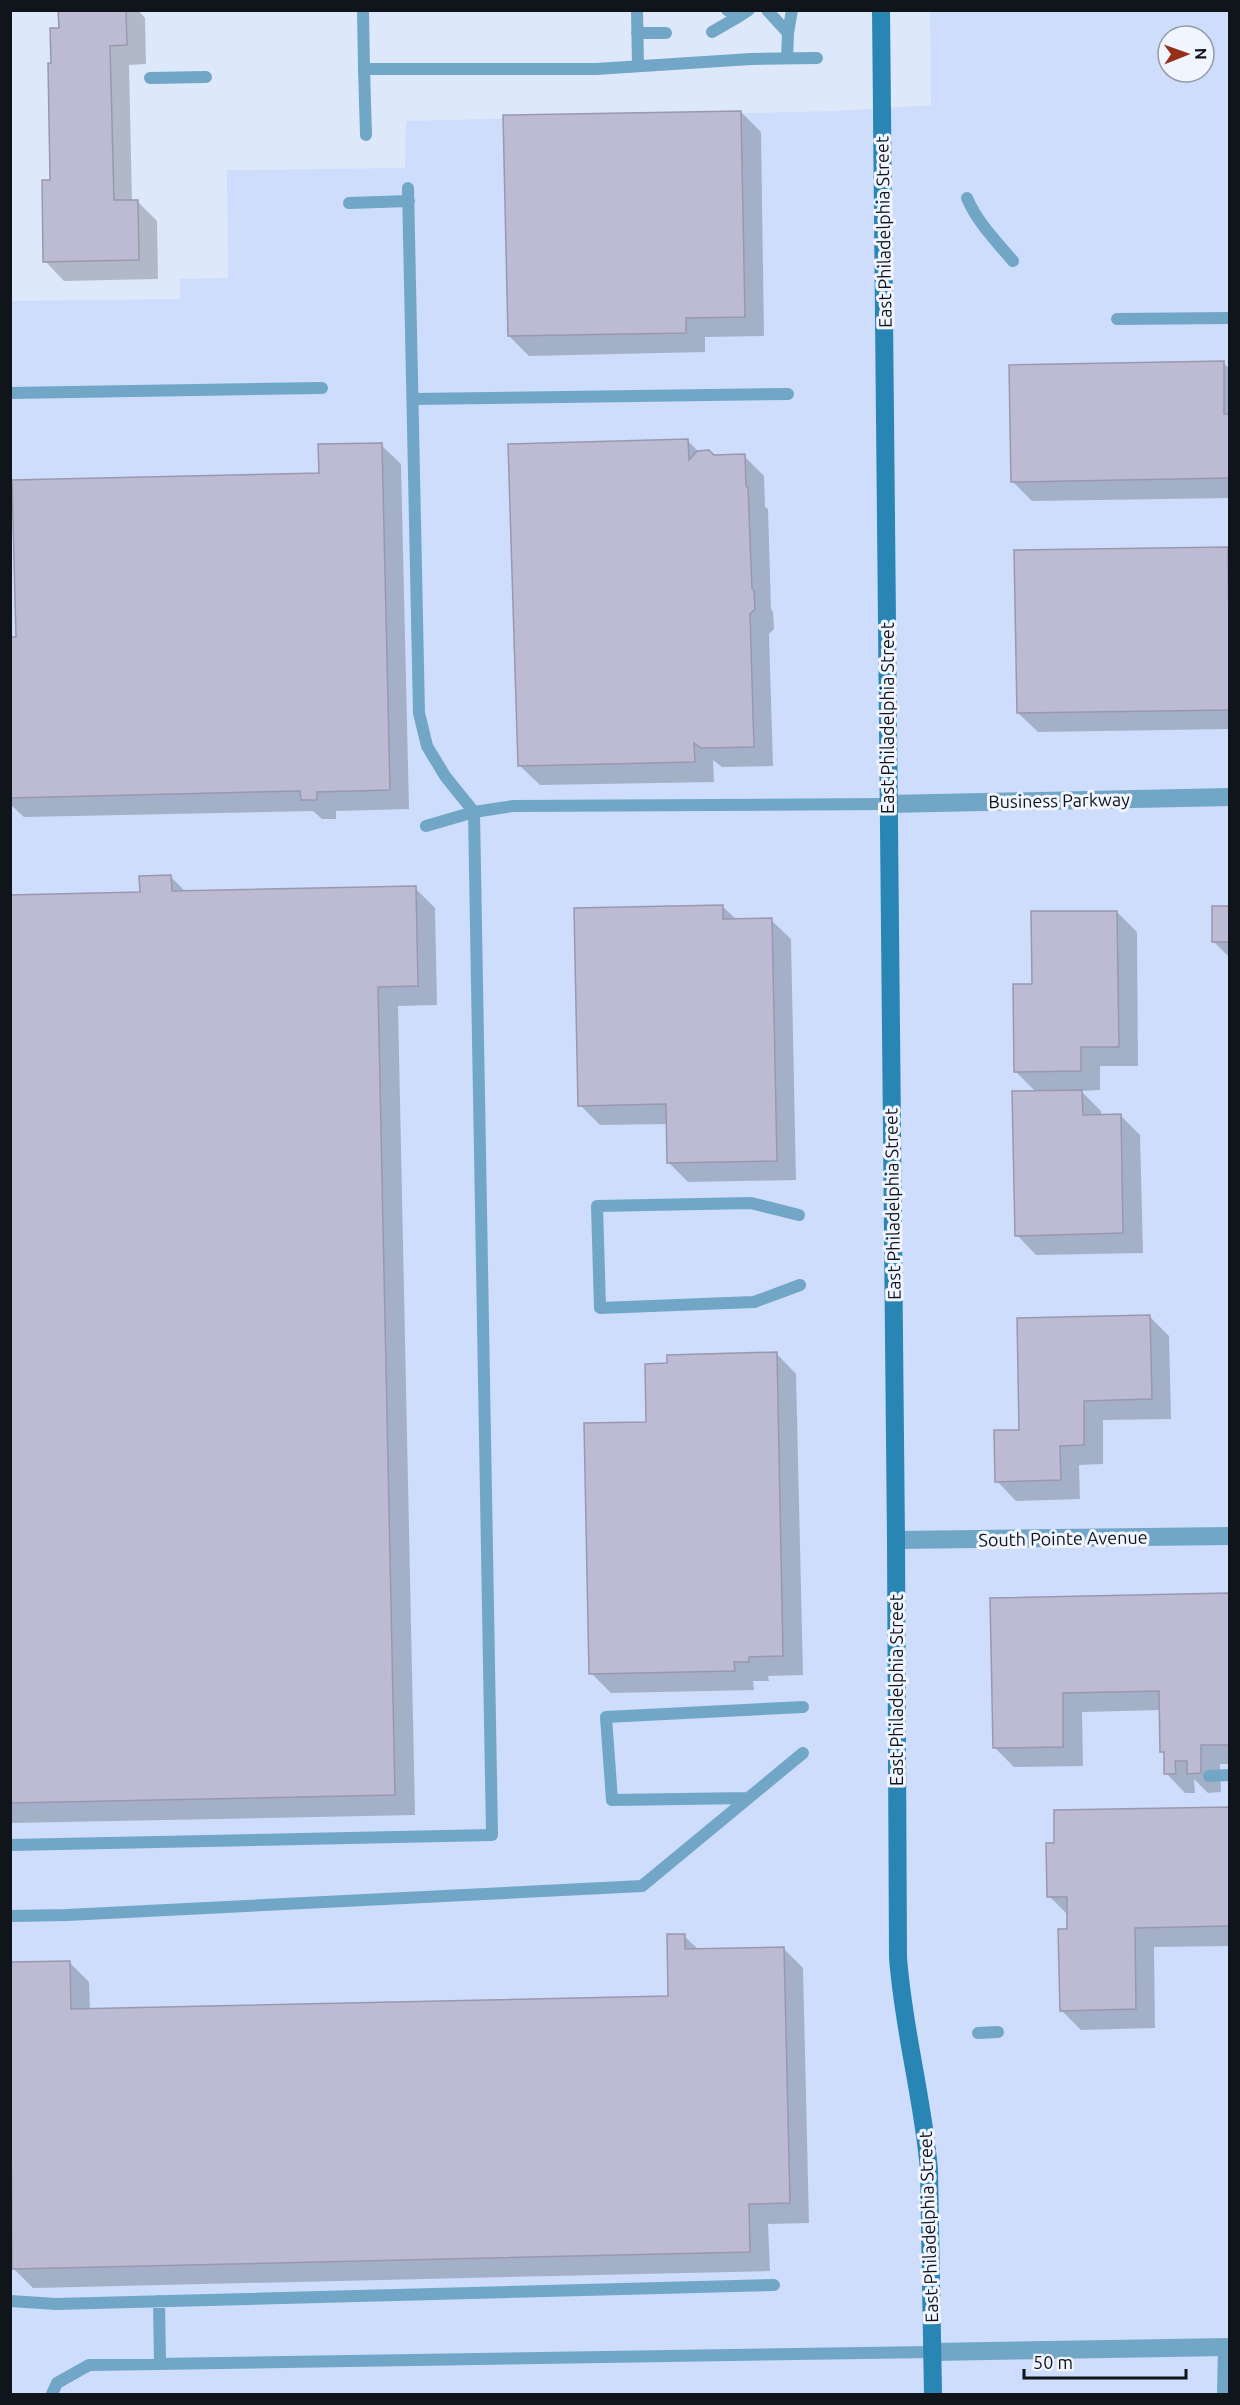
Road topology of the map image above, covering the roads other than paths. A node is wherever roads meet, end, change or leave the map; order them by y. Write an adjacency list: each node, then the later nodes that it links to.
1 (363, 10): 14 (lane)
2 (637, 10): 8 (lane)
3 (767, 10): 10 (lane)
4 (792, 10): 10 (lane)
5 (881, 10): 30 (street, East Philadelphia Street)
6 (738, 13): 7 (lane)
7 (712, 32)
8 (637, 33): 9 (lane); 13 (lane)
9 (666, 33)
10 (788, 33): 11 (lane)
11 (787, 58): 12 (lane); 13 (lane)
12 (817, 58)
13 (638, 66): 14 (lane)
14 (364, 69): 17 (lane)
15 (206, 77): 16 (lane)
16 (150, 78)
17 (366, 135)
18 (408, 188): 20 (lane)
19 (967, 198): 22 (lane)
20 (409, 201): 21 (lane); 28 (lane)
21 (349, 203)
22 (1013, 261)
23 (1230, 318): 24 (lane)
24 (1117, 319)
25 (322, 388): 26 (lane)
26 (10, 393)
27 (788, 393): 28 (lane)
28 (413, 399): 31 (lane)
29 (1230, 797): 30 (street, Business Parkway)
30 (888, 804): 31 (lane); 36 (street, East Philadelphia Street)
31 (474, 812): 32 (lane); 42 (lane)
32 (426, 826)
33 (799, 1215): 34 (lane)
34 (800, 1285)
35 (1230, 1536): 36 (street, South Pointe Avenue)
36 (896, 1540): 50 (street, East Philadelphia Street)
37 (803, 1707): 41 (lane)
38 (804, 1753): 41 (lane)
39 (1230, 1775): 40 (lane)
40 (1209, 1776)
41 (748, 1798): 43 (lane)
42 (10, 1845)
43 (10, 1916)
44 (998, 2032): 45 (lane)
45 (978, 2033)
46 (774, 2285): 48 (lane)
47 (10, 2301): 48 (lane)
48 (159, 2301): 51 (lane)
49 (1227, 2347): 50 (street); 54 (lane)
50 (932, 2352): 51 (lane); 53 (street, East Philadelphia Street)
51 (160, 2364): 52 (lane)
52 (52, 2394)
53 (933, 2394)
54 (1222, 2394)

